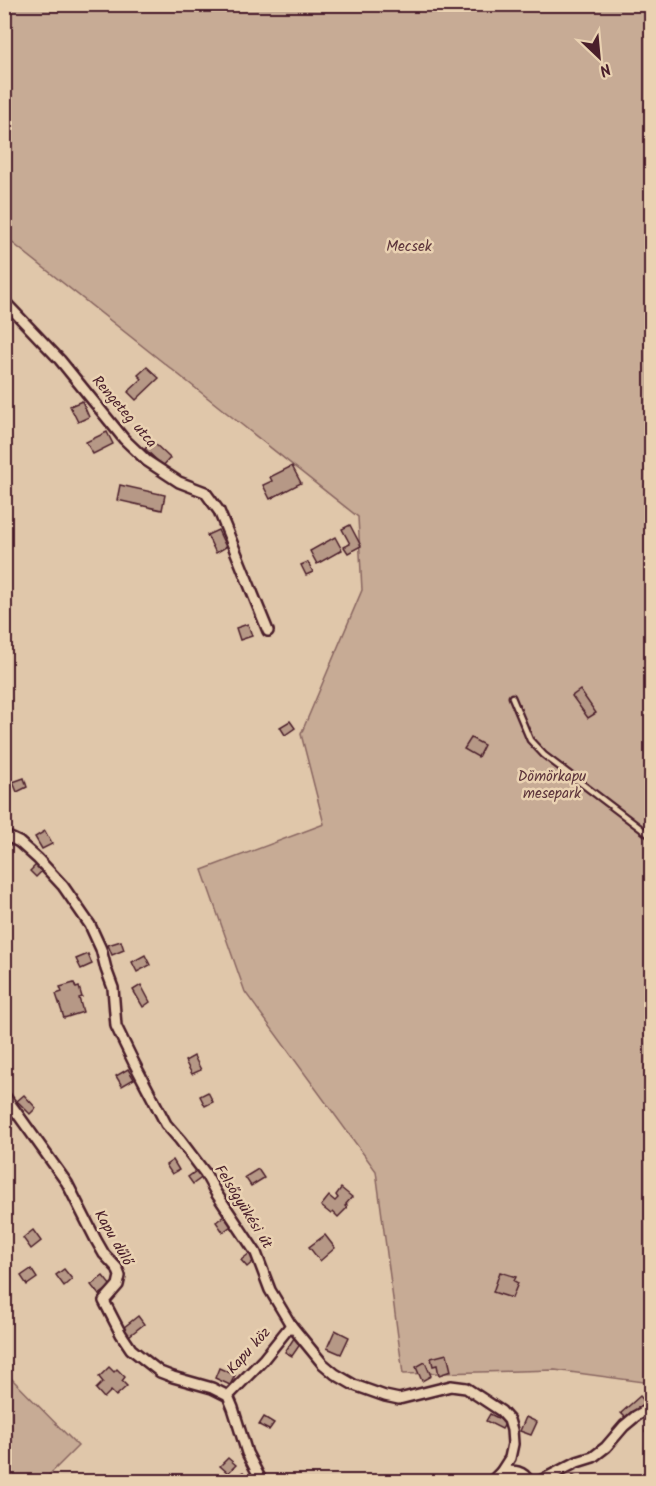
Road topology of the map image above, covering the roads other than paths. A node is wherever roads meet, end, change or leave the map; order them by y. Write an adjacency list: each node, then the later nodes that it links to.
1 (4, 300): 2 (street, Rengeteg utca)
2 (268, 631)
3 (512, 697): 5 (lane)
4 (4, 835): 7 (street, Felsőgyükési út)
5 (651, 837)
6 (4, 1095): 8 (street, Kapu dűlő)
7 (291, 1325): 8 (street, Kapu köz); 10 (street, Felsőgyükési út)
8 (228, 1396): 11 (street)
9 (651, 1407): 14 (street)
10 (501, 1472): 12 (street, Felsőgyükési út); 13 (street)
11 (262, 1482)
12 (491, 1482)
13 (529, 1482)
14 (538, 1482)

